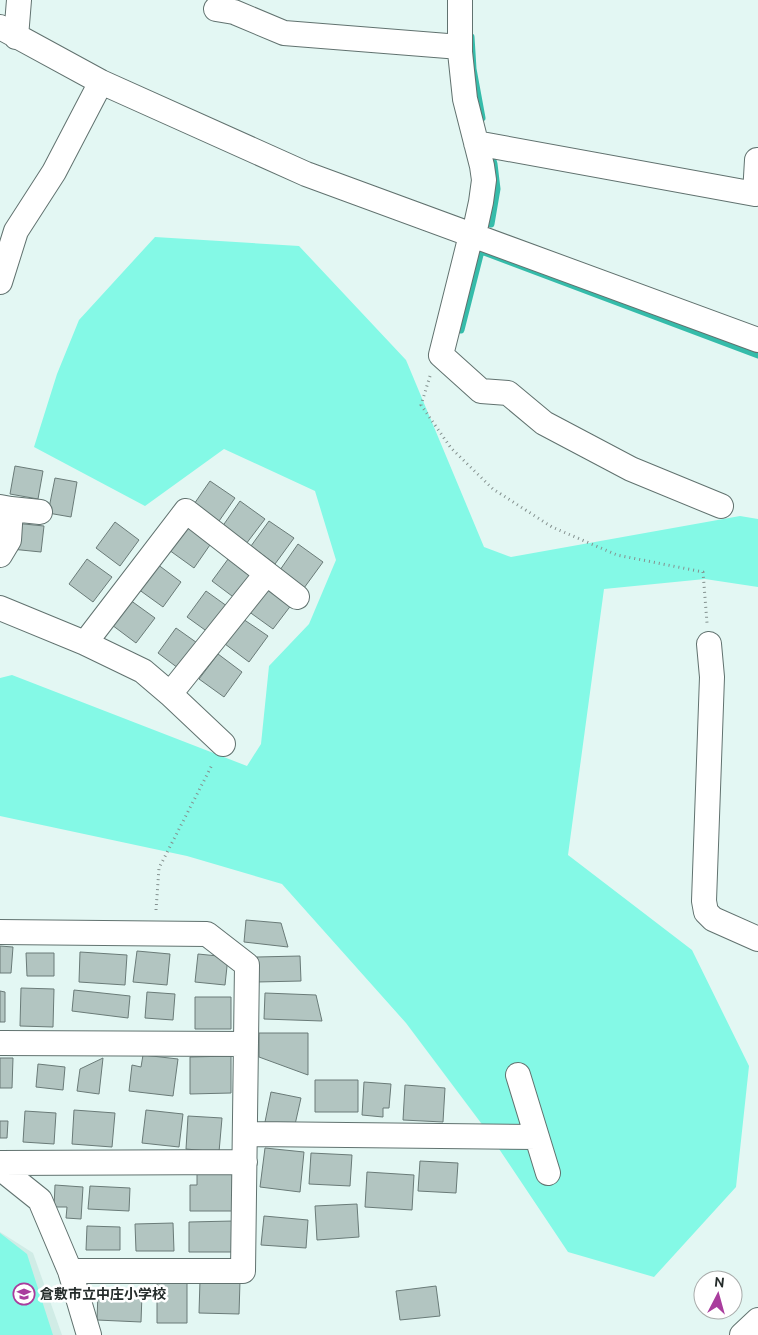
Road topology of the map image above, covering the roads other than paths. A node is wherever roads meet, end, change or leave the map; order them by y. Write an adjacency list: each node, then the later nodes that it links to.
1 (19, 0): 4 (street)
2 (460, 0): 5 (street)
3 (216, 9): 5 (street)
4 (8, 32): 6 (street)
5 (460, 47): 7 (street)
6 (100, 82): 9 (street); 10 (street)
7 (486, 145): 8 (street); 9 (street)
8 (757, 160)
9 (471, 235): 11 (street); 12 (street)
10 (0, 282)
11 (758, 340)
12 (721, 506)
13 (5, 508): 14 (street); 15 (street)
14 (40, 512)
15 (0, 555)
16 (266, 574): 17 (street); 19 (street); 21 (street)
17 (297, 597)
18 (0, 608): 19 (street)
19 (85, 642): 21 (street)
20 (709, 644): 24 (street)
21 (170, 694): 22 (street)
22 (223, 744)
23 (0, 932): 26 (street)
24 (758, 939)
25 (0, 1043): 26 (street)
26 (246, 1044): 28 (street)
27 (518, 1075): 29 (street)
28 (245, 1134): 29 (street); 30 (street)
29 (537, 1137): 33 (street)
30 (245, 1162): 31 (street); 34 (street)
31 (0, 1163)
32 (0, 1168): 34 (street)
33 (548, 1173)
34 (70, 1271): 36 (street)
35 (758, 1320): 37 (street)
36 (89, 1335)
37 (742, 1335)

